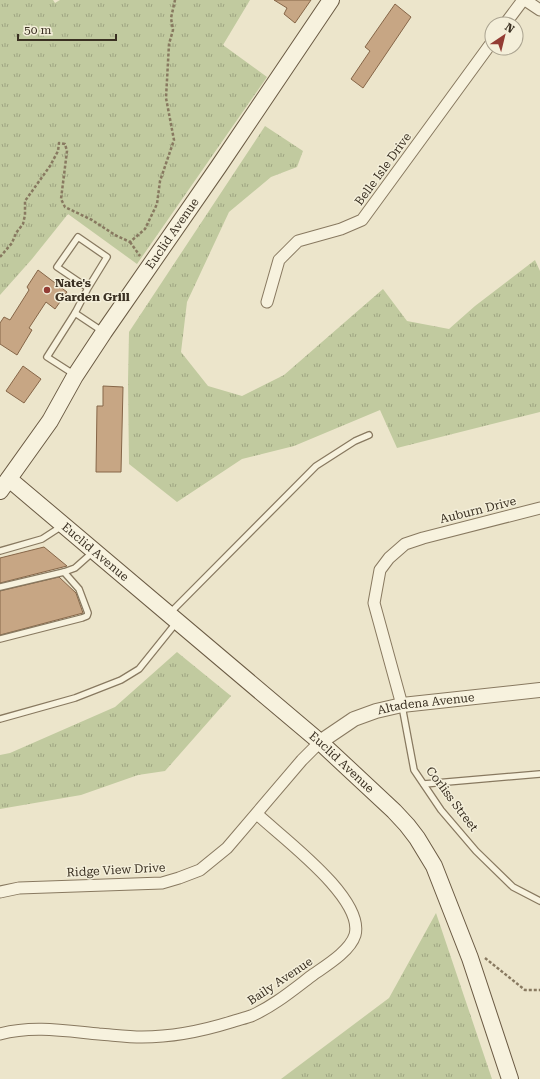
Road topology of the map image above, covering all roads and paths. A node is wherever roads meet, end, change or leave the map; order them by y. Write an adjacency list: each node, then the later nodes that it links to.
1 (175, 0): 7 (path)
2 (330, 0): 11 (main road, Euclid Avenue)
3 (524, 0): 4 (street); 5 (street)
4 (540, 10)
5 (511, 16)
6 (484, 53): 9 (street, Belle Isle Drive)
7 (0, 257)
8 (88, 288): 8 (lane); 10 (lane)
9 (267, 302)
10 (75, 313): 11 (lane); 12 (lane)
11 (104, 332): 12 (main road, Euclid Avenue)
12 (75, 376): 14 (main road, Euclid Avenue)
13 (370, 435): 22 (lane)
14 (5, 485): 16 (main road, Euclid Avenue)
15 (540, 508): 17 (street, Auburn Drive)
16 (64, 525): 18 (lane); 19 (main road, Euclid Avenue)
17 (423, 538): 25 (street, Corliss Street)
18 (0, 551)
19 (94, 551): 20 (lane); 22 (main road, Euclid Avenue)
20 (64, 572): 21 (lane); 23 (lane)
21 (0, 587)
22 (173, 618): 26 (lane); 27 (main road, Euclid Avenue)
23 (0, 639)
24 (540, 690): 25 (street, Altadena Avenue)
25 (402, 705): 27 (street, Altadena Avenue); 29 (lane, Corliss Street)
26 (0, 719)
27 (320, 742): 30 (street, Ridge View Drive); 33 (main road, Euclid Avenue)
28 (540, 774): 29 (lane)
29 (424, 784): 32 (lane, Corliss Street)
30 (257, 814): 31 (street, Ridge View Drive); 35 (street, Baily Avenue)
31 (0, 892)
32 (540, 901)
33 (470, 958): 34 (path); 36 (main road, Euclid Avenue)
34 (540, 990)
35 (0, 1034)
36 (510, 1079)

